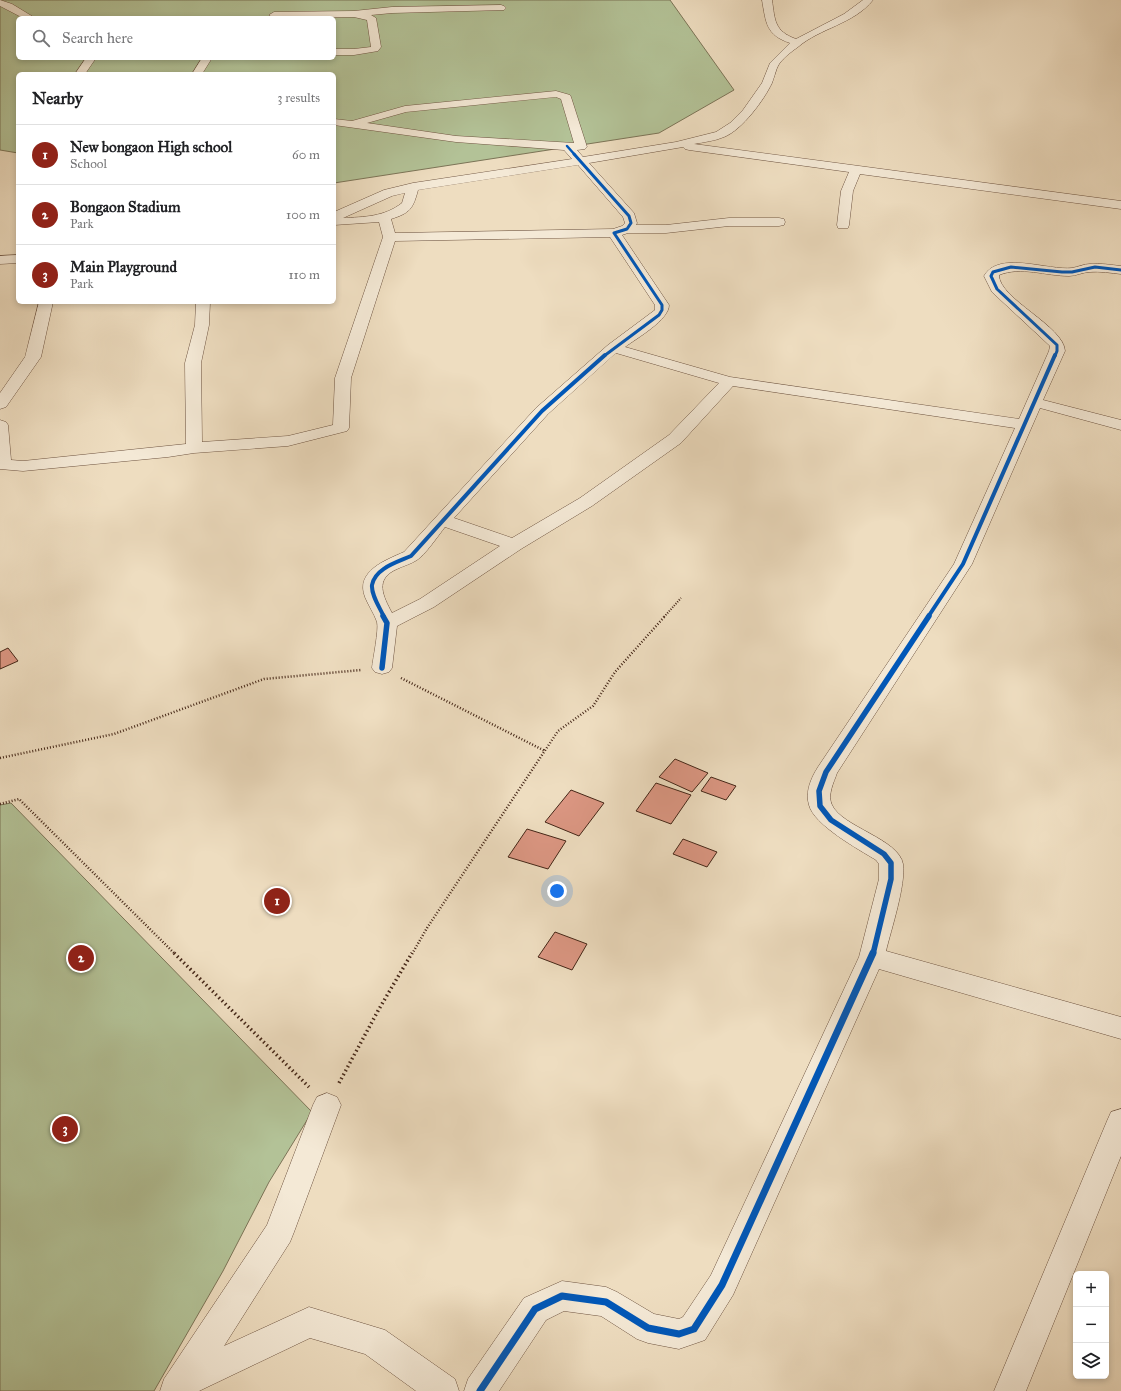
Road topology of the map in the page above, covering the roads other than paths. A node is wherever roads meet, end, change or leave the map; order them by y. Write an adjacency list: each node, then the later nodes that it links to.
1 (767, 0): 8 (street)
2 (868, 0): 8 (street)
3 (0, 3): 7 (street)
4 (501, 8): 6 (street)
5 (273, 13): 6 (street)
6 (354, 14): 9 (street)
7 (26, 16)
8 (797, 42): 16 (street)
9 (336, 52)
10 (90, 60): 12 (street)
11 (206, 60): 13 (street)
12 (81, 72)
13 (198, 72)
14 (336, 122): 15 (street)
15 (352, 124): 17 (street); 18 (street)
16 (676, 145): 19 (street); 21 (street)
17 (566, 146): 18 (street); 20 (street)
18 (589, 147): 19 (street)
19 (652, 149): 20 (street)
20 (581, 161): 22 (street); 29 (street)
21 (856, 169): 23 (street); 28 (street)
22 (413, 187): 24 (street); 25 (street)
23 (1121, 205)
24 (336, 216)
25 (384, 218): 26 (street); 30 (street)
26 (336, 222)
27 (779, 222): 29 (street)
28 (843, 225)
29 (621, 231): 30 (street); 36 (street)
30 (390, 237): 43 (street)
31 (16, 259): 32 (street)
32 (0, 260)
33 (1121, 270): 38 (street)
34 (46, 304): 39 (street)
35 (203, 304): 43 (street)
36 (613, 348): 37 (street); 44 (street)
37 (729, 380): 41 (street); 45 (street)
38 (1034, 402): 41 (street); 42 (street)
39 (0, 404)
40 (0, 425): 43 (street)
41 (1024, 425): 48 (street)
42 (1121, 425)
43 (194, 448)
44 (442, 520): 45 (street); 46 (street)
45 (514, 545): 46 (street)
46 (387, 623): 47 (street)
47 (382, 668)
48 (872, 957): 49 (street); 54 (street)
49 (1121, 1028)
50 (327, 1105): 52 (street)
51 (1121, 1121): 55 (street)
52 (179, 1386): 53 (street)
53 (443, 1391)
54 (480, 1391)
55 (1010, 1391)

